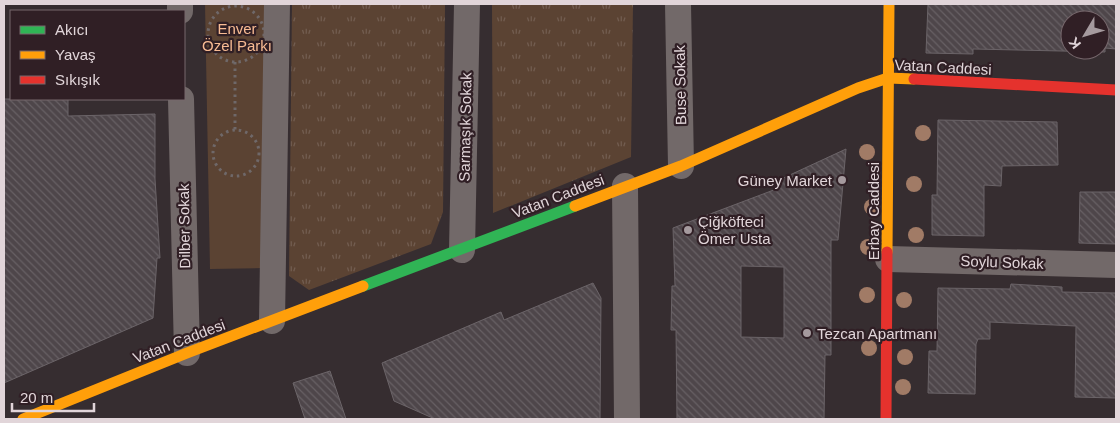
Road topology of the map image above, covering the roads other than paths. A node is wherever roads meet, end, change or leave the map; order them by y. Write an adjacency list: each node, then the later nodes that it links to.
1 (277, 4): 13 (street)
2 (467, 4): 10 (street, Sarmaşık Sokak)
3 (678, 4): 8 (street, Buse Sokak)
4 (889, 4): 5 (street, Erbay Caddesi)
5 (888, 78): 6 (street, Vatan Caddesi); 8 (street, Vatan Caddesi); 11 (street, Erbay Caddesi)
6 (1116, 90)
7 (181, 100): 14 (street, Dilber Sokak)
8 (681, 166): 9 (street, Vatan Caddesi)
9 (625, 186): 10 (street, Vatan Caddesi); 16 (street)
10 (462, 250): 13 (street, Vatan Caddesi)
11 (888, 259): 12 (street, Soylu Sokak); 17 (street, Erbay Caddesi)
12 (1116, 266)
13 (272, 321): 14 (street, Vatan Caddesi)
14 (187, 353): 15 (street, Vatan Caddesi)
15 (23, 419)
16 (628, 419)
17 (886, 419)

